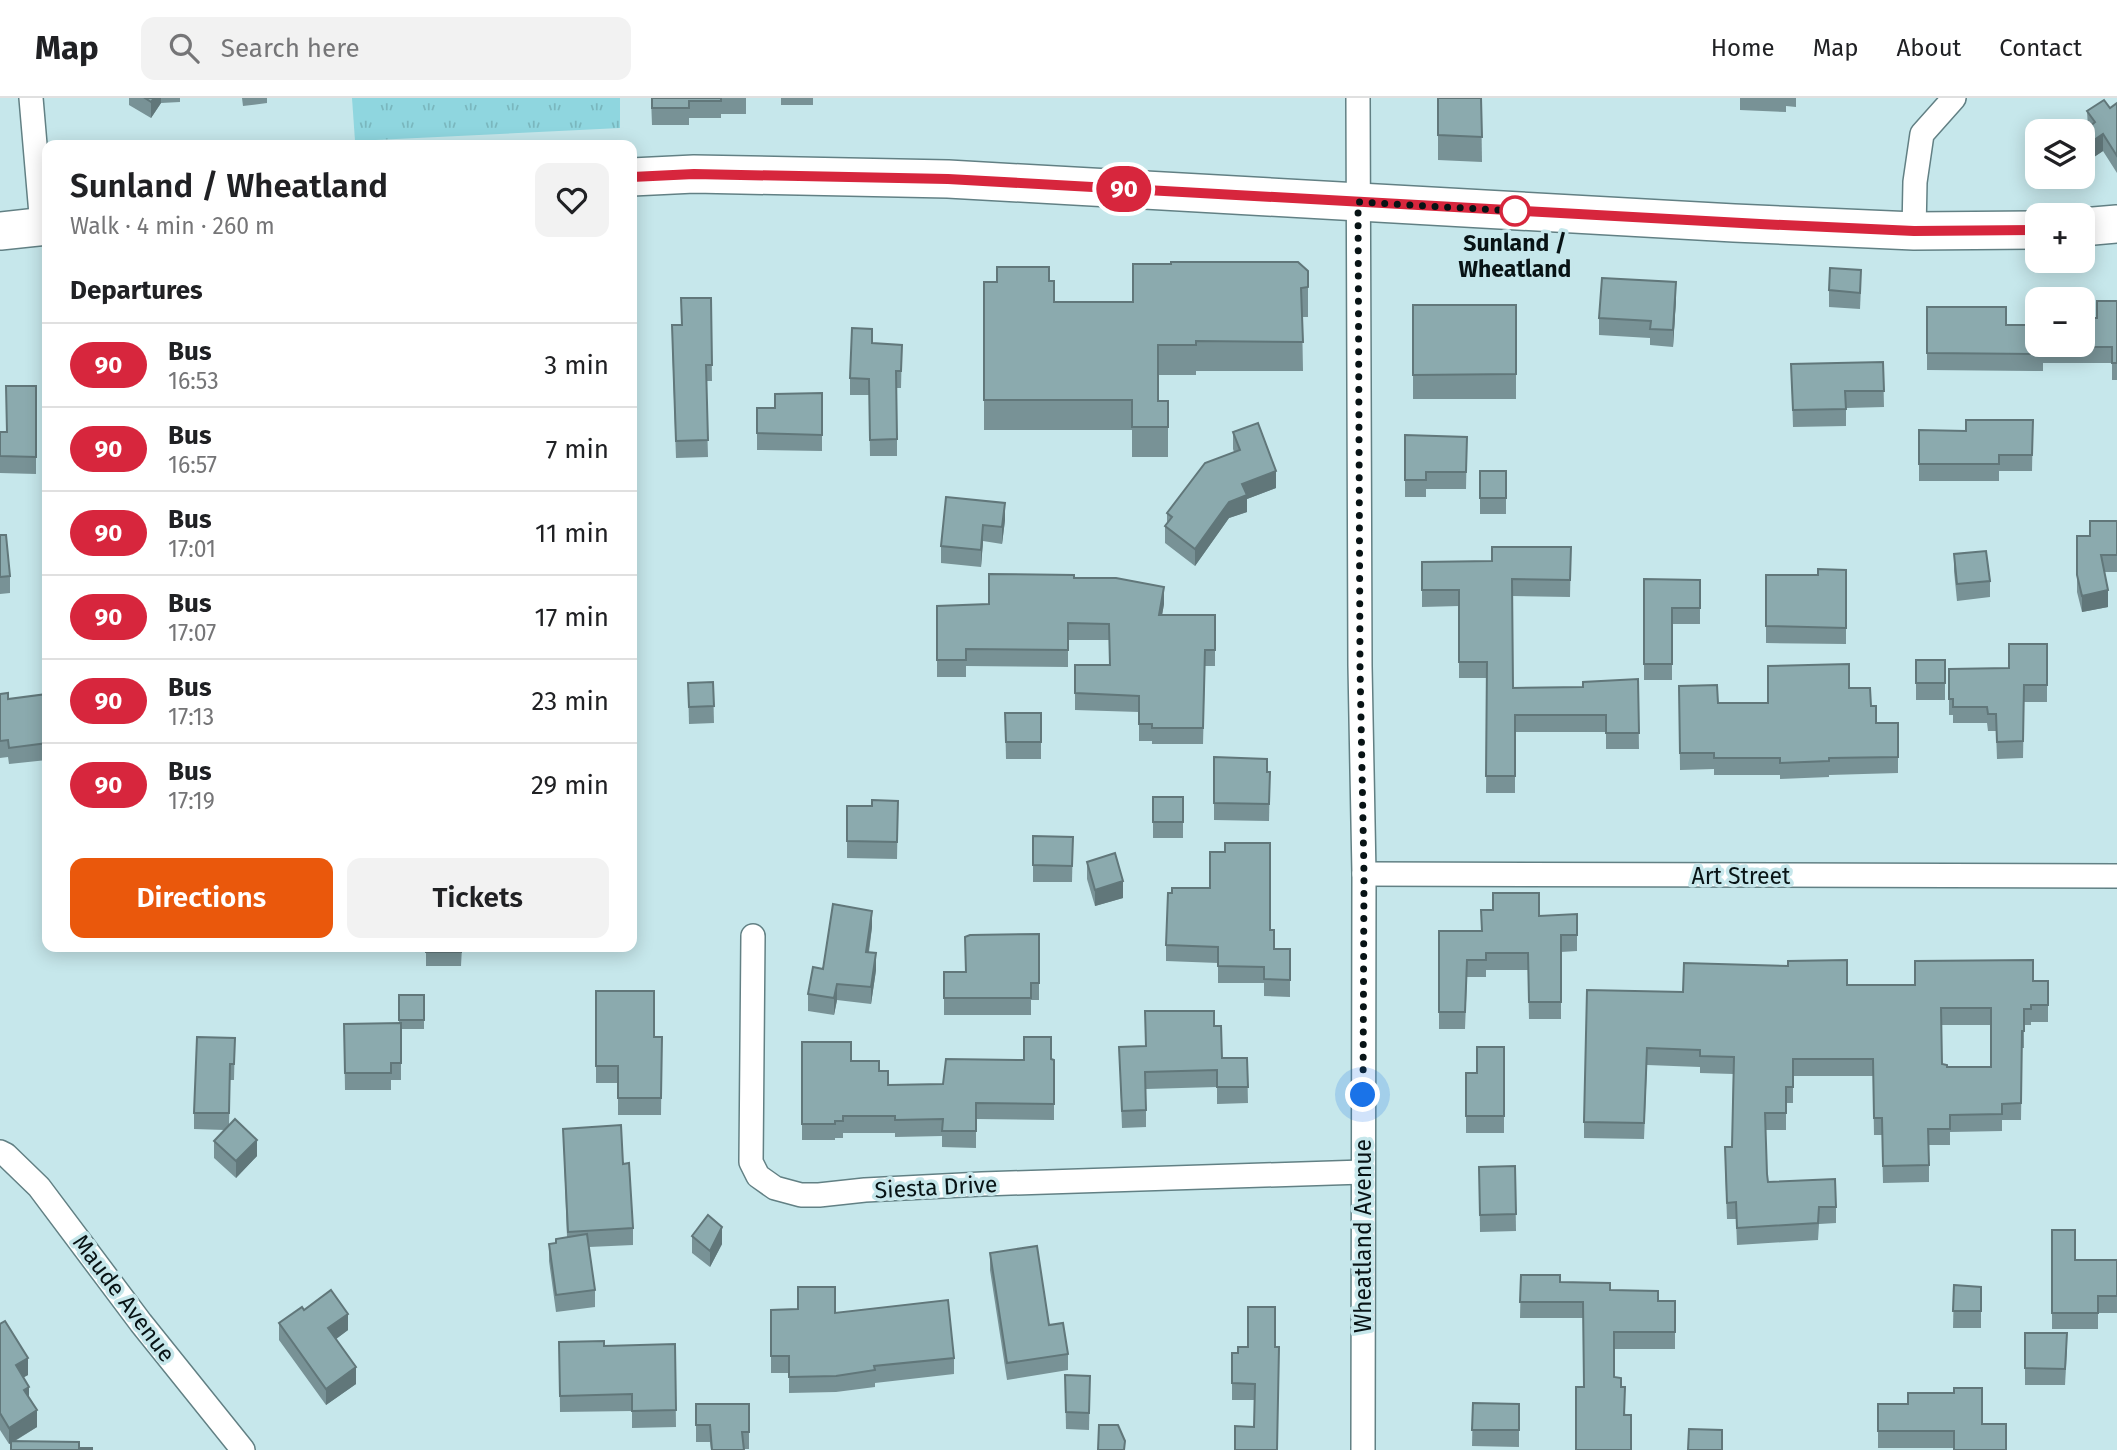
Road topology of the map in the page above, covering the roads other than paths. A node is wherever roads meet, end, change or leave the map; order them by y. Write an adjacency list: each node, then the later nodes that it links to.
1 (31, 98): 5 (street)
2 (1358, 98): 6 (street, Wheatland Avenue)
3 (1954, 98): 12 (street)
4 (637, 177): 6 (main road)
5 (42, 199)
6 (1358, 202): 12 (main road); 13 (street, Wheatland Avenue)
7 (2117, 224): 9 (main road)
8 (42, 226): 11 (main road)
9 (2095, 226)
10 (2025, 230): 12 (main road)
11 (0, 231)
12 (1914, 231)
13 (1364, 874): 14 (street, Art Street); 17 (street, Wheatland Avenue)
14 (2117, 876)
15 (753, 936): 17 (street, Siesta Drive)
16 (0, 1152): 18 (street, Maude Avenue)
17 (1363, 1172): 19 (street, Wheatland Avenue)
18 (243, 1450)
19 (1363, 1450)

